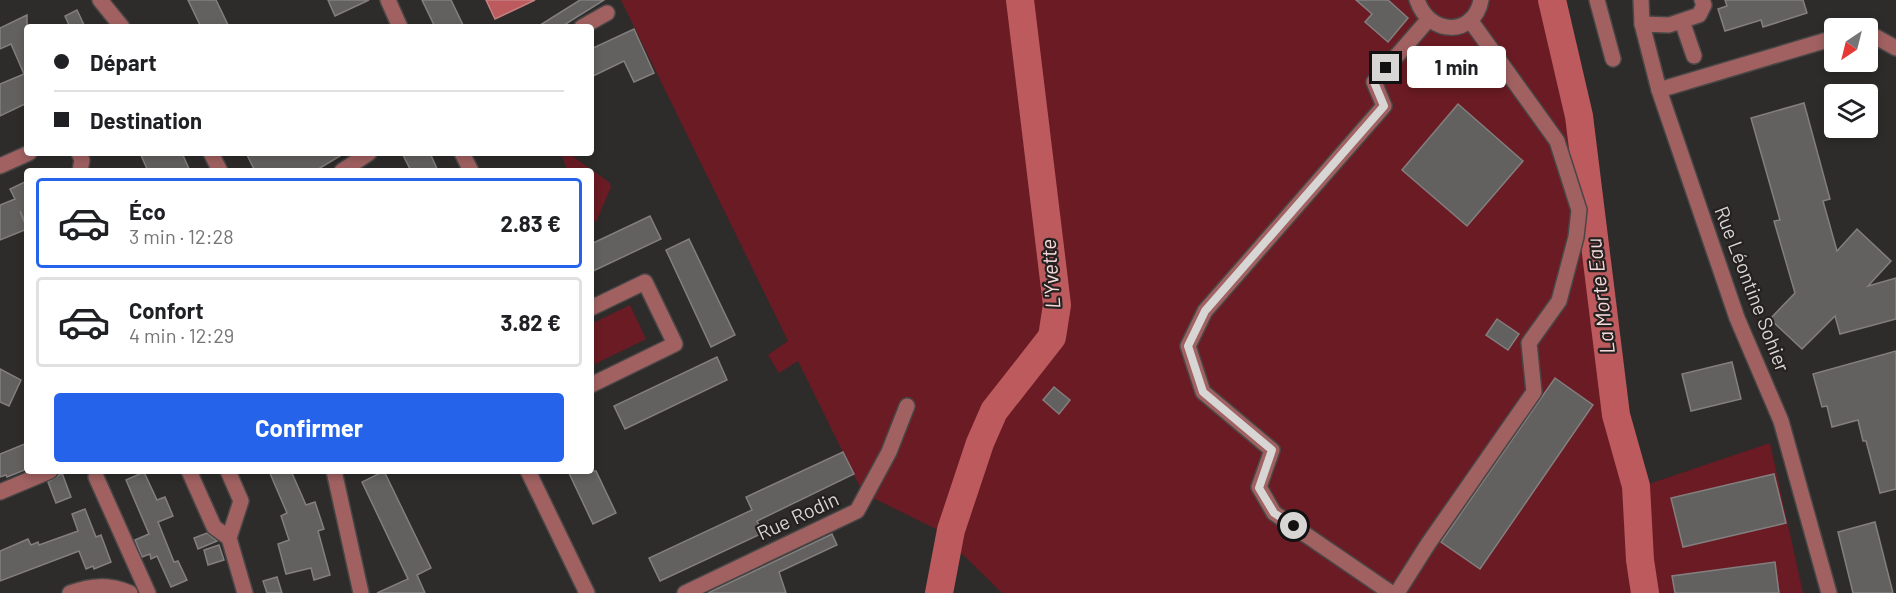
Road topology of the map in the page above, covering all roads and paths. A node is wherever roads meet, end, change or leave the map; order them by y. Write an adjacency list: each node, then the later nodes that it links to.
1 (100, 0): 12 (street)
2 (388, 0): 13 (street)
3 (1417, 0): 9 (street)
4 (1481, 0): 10 (street)
5 (1597, 0): 20 (street)
6 (1641, 0): 15 (street, Rue Léontine Sohier)
7 (1702, 0): 11 (street)
8 (607, 13): 14 (street)
9 (1428, 20): 10 (street); 44 (street)
10 (1470, 20): 45 (street)
11 (1682, 21): 15 (street); 19 (street)
12 (120, 24)
13 (399, 24)
14 (587, 24)
15 (1642, 24): 21 (street, Rue Léontine Sohier)
16 (1878, 38): 18 (street)
17 (1824, 41): 21 (street)
18 (1896, 48)
19 (1694, 56)
20 (1613, 59)
21 (1659, 90): 46 (street, Rue Léontine Sohier)
22 (24, 155): 24 (street)
23 (364, 156): 25 (street)
24 (1, 164)
25 (346, 168)
26 (594, 307): 27 (street)
27 (594, 384)
28 (907, 406): 43 (street, Rue Rodin)
29 (43, 474): 35 (street)
30 (190, 474): 36 (street)
31 (229, 474): 36 (street)
32 (335, 474): 41 (street)
33 (529, 474): 42 (street)
34 (96, 477): 39 (street)
35 (0, 492)
36 (229, 538): 40 (street)
37 (70, 593): 38 (street)
38 (130, 593)
39 (148, 593)
40 (245, 593)
41 (361, 593)
42 (587, 593)
43 (685, 593)
44 (1391, 593)
45 (1397, 593)
46 (1829, 593)

